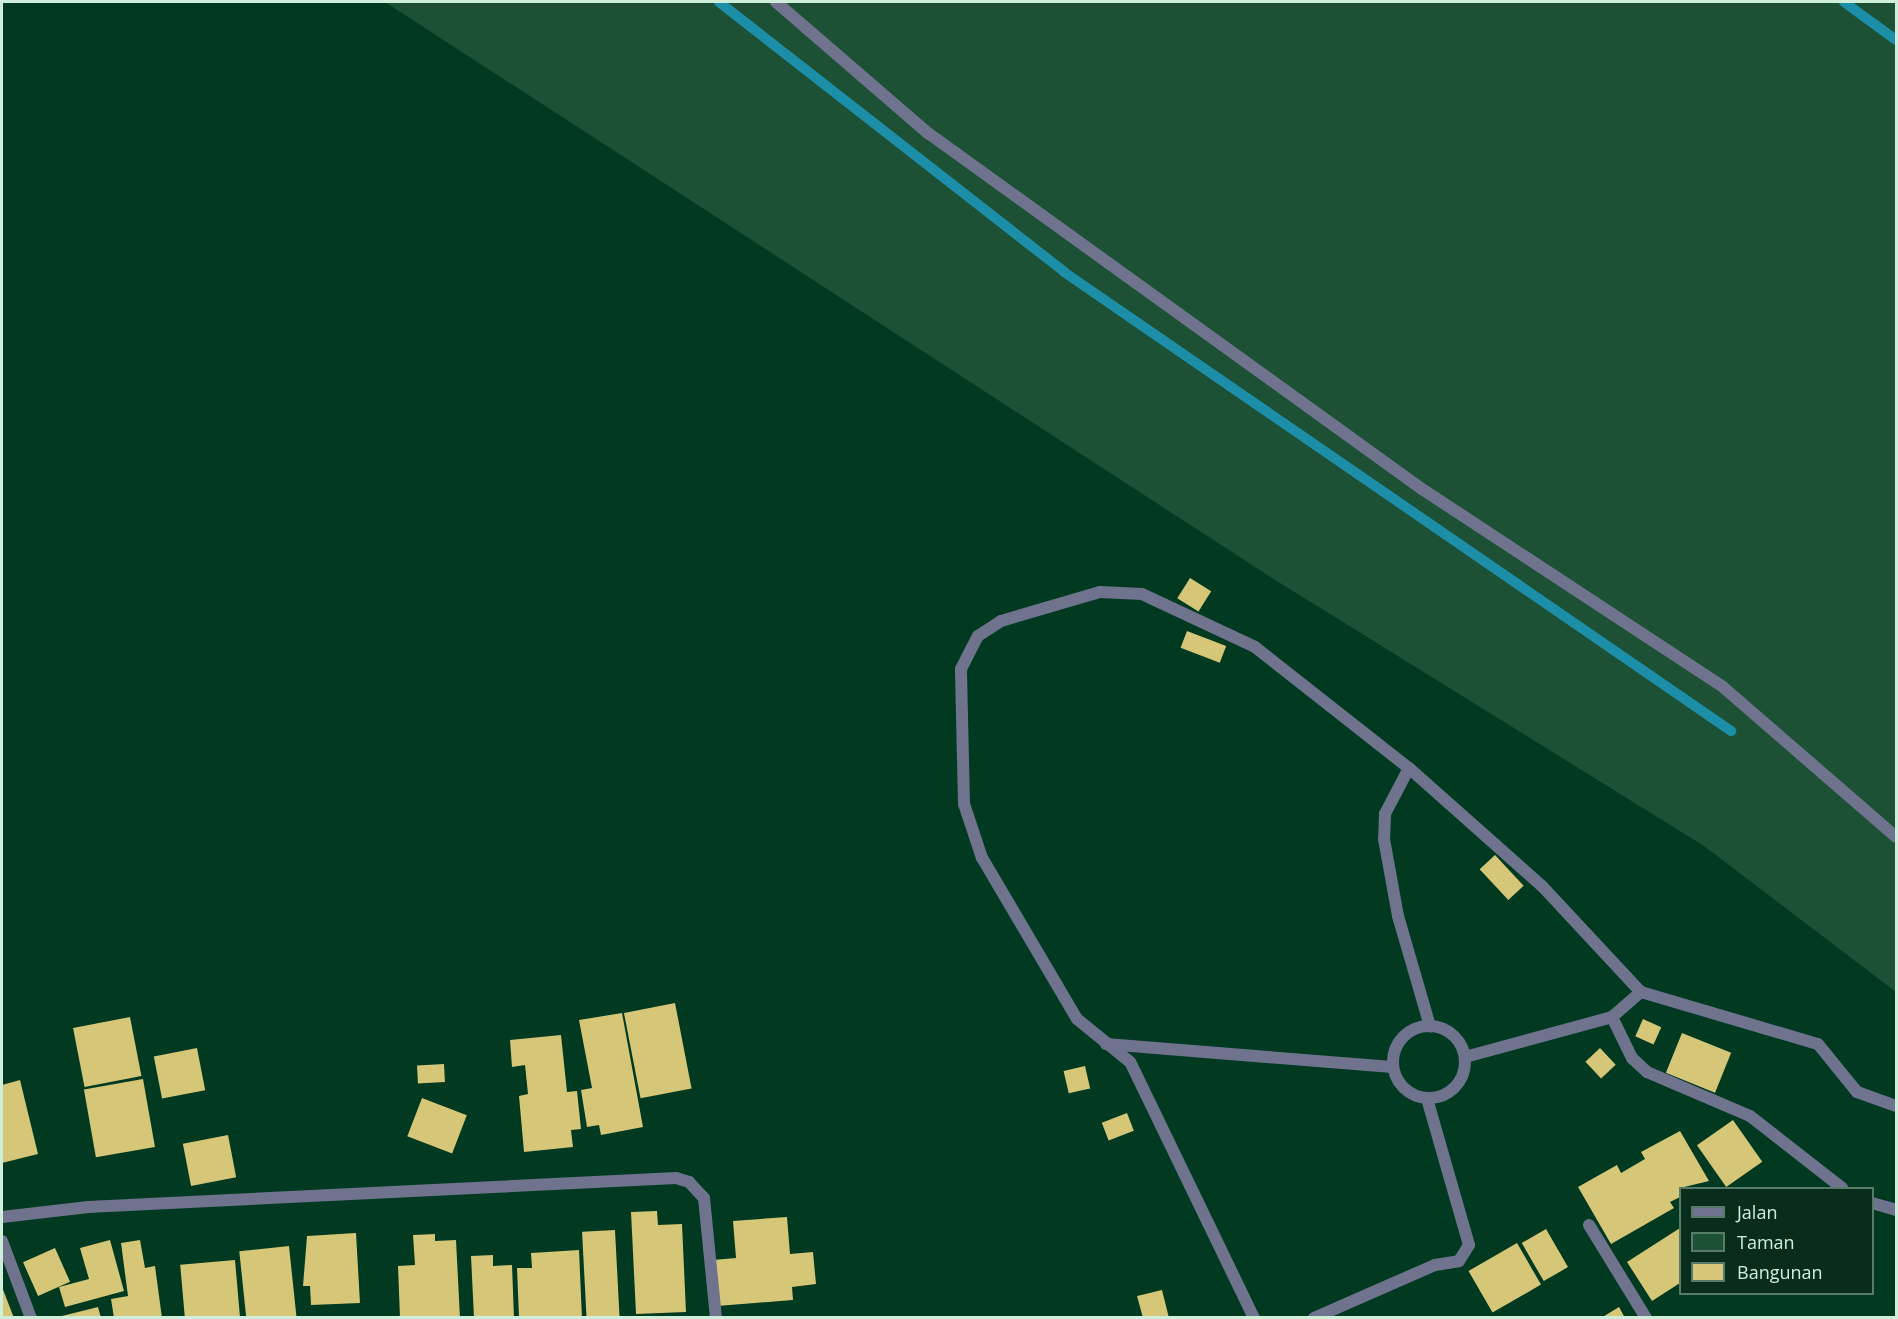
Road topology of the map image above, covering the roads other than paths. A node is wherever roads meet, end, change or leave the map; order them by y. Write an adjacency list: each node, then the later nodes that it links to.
1 (776, 2): 3 (street)
2 (1409, 768): 4 (street); 6 (street); 7 (street)
3 (1896, 837)
4 (1641, 992): 5 (street); 11 (street)
5 (1612, 1017): 8 (street); 12 (street)
6 (1430, 1026): 8 (street); 9 (street)
7 (1105, 1044): 9 (street); 20 (street)
8 (1465, 1057): 10 (street)
9 (1392, 1067): 10 (street)
10 (1427, 1099): 21 (street)
11 (1896, 1106)
12 (1841, 1187)
13 (1874, 1204): 14 (street)
14 (1896, 1210)
15 (2, 1217): 19 (street)
16 (1589, 1225): 22 (street)
17 (2, 1241): 18 (street)
18 (31, 1317)
19 (716, 1317)
20 (1254, 1317)
21 (1314, 1317)
22 (1646, 1317)

